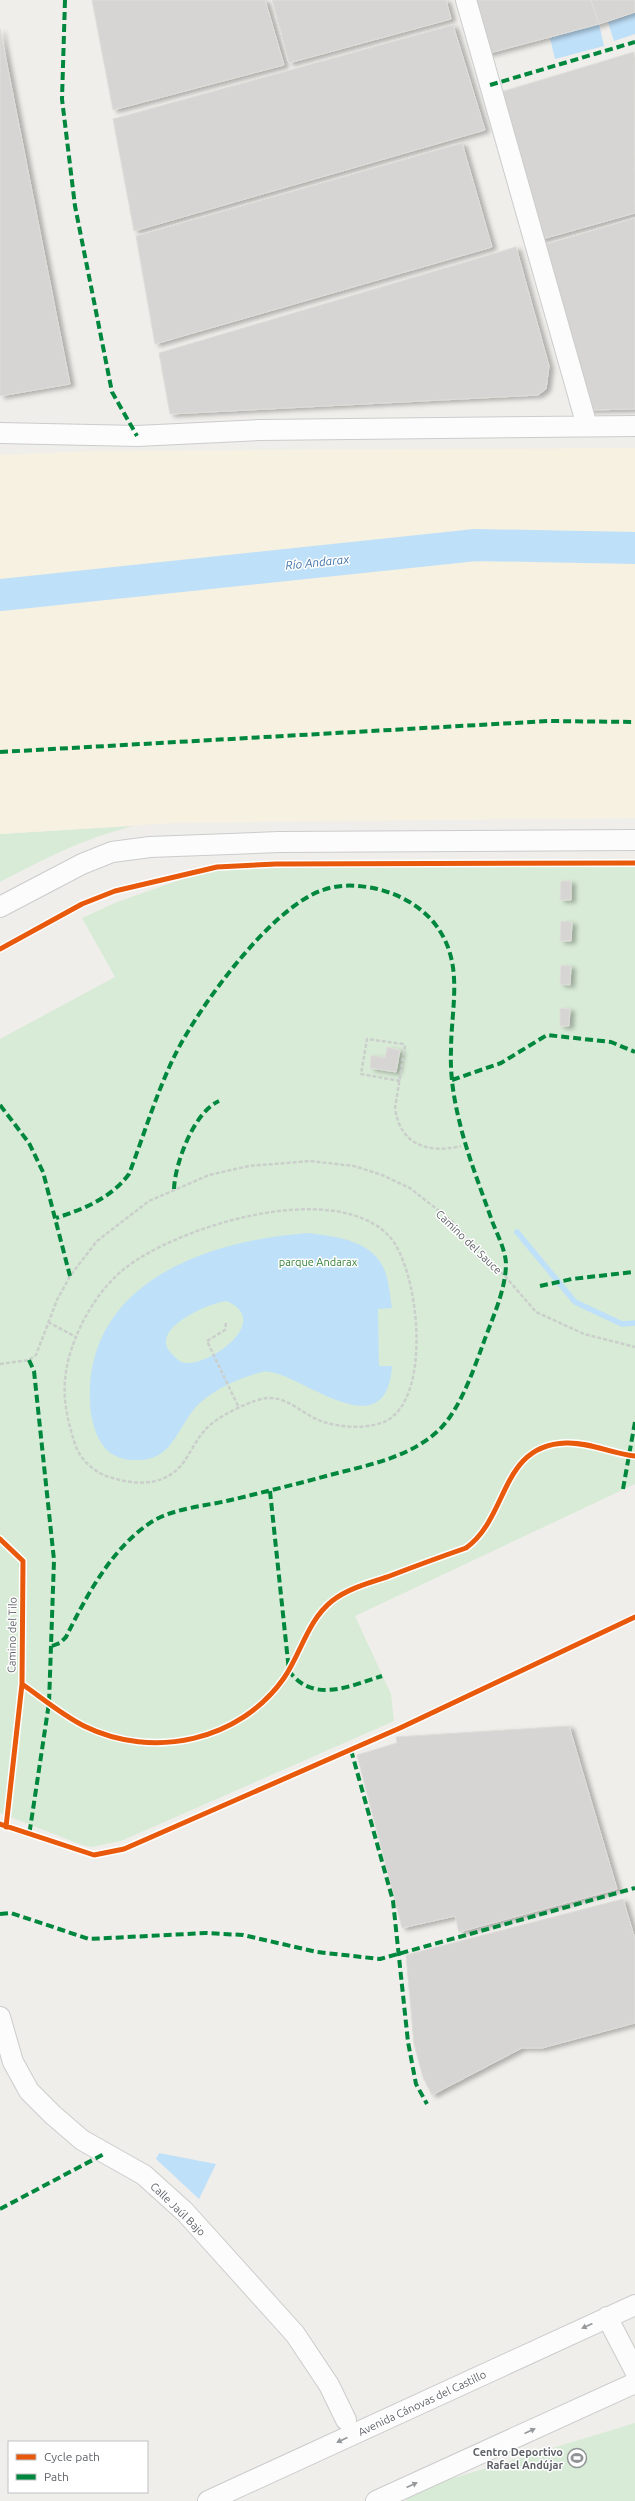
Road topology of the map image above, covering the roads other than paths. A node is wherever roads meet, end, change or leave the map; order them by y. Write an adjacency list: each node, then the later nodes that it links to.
1 (466, 0): 2 (street)
2 (587, 426): 3 (street); 4 (street)
3 (635, 426)
4 (0, 433)
5 (635, 840): 6 (street)
6 (0, 907)
7 (0, 2017): 12 (street, Calle Jaúl Bajo)
8 (635, 2305): 9 (street, Avenida Cánovas del Castillo)
9 (607, 2317): 10 (street); 14 (street, Avenida Cánovas del Castillo, one-way to 14)
10 (635, 2370)
11 (635, 2383): 13 (street, one-way to 11)
12 (346, 2420)
13 (380, 2500)
14 (208, 2501)

